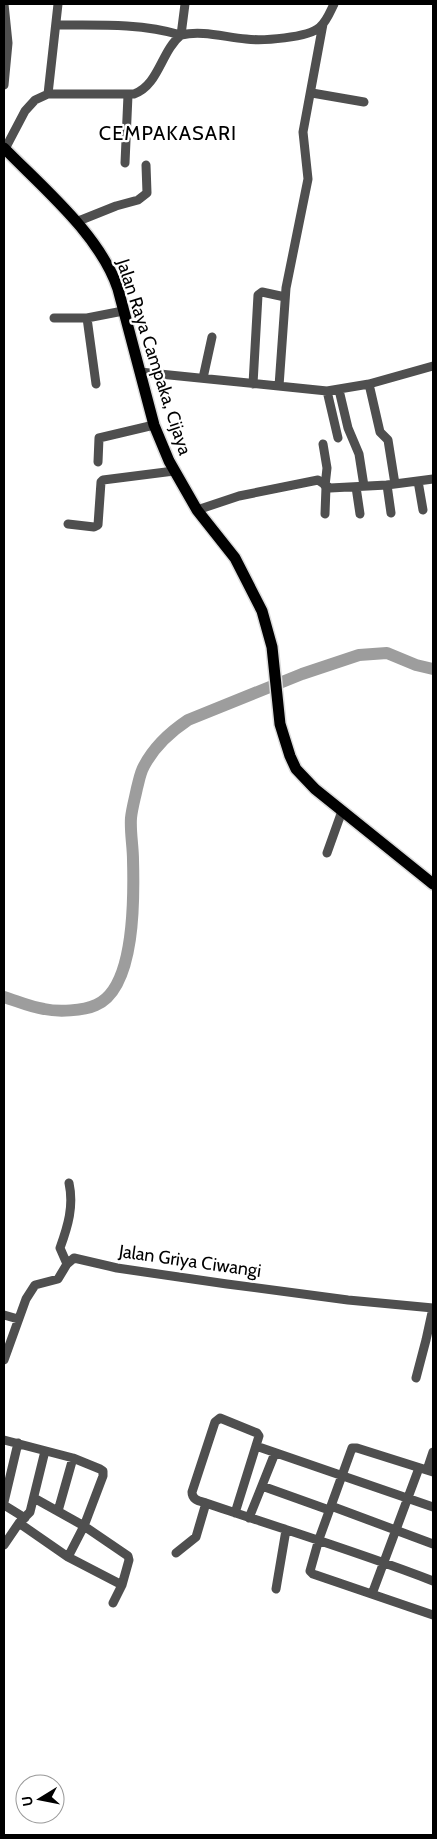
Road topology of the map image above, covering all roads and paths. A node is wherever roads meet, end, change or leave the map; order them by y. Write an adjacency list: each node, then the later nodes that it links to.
1 (4, 4): 8 (street)
2 (58, 4): 5 (street)
3 (186, 4): 7 (street)
4 (334, 4): 6 (street)
5 (56, 24): 7 (street); 10 (street)
6 (324, 24): 7 (street); 9 (street)
7 (181, 36): 11 (street)
8 (4, 86)
9 (312, 93): 12 (street); 17 (street)
10 (48, 94): 11 (street); 13 (street)
11 (128, 95): 14 (street)
12 (364, 102)
13 (4, 148): 16 (main road, Jalan Raya Campaka, Cijaya)
14 (125, 163)
15 (146, 165): 16 (street)
16 (76, 222): 18 (main road, Jalan Raya Campaka, Cijaya)
17 (285, 297): 26 (street); 28 (street)
18 (123, 311): 20 (street); 23 (main road, Jalan Raya Campaka, Cijaya)
19 (54, 318): 20 (street)
20 (87, 318): 25 (street)
21 (212, 338): 24 (street)
22 (433, 366): 27 (street)
23 (140, 372): 24 (street); 31 (main road, Jalan Raya Campaka, Cijaya)
24 (203, 378): 26 (street)
25 (96, 384)
26 (253, 384): 28 (street)
27 (368, 384): 29 (street); 38 (street)
28 (279, 386): 30 (street)
29 (340, 390): 30 (street); 40 (street)
30 (327, 391): 32 (street)
31 (154, 425): 34 (street); 35 (main road, Jalan Raya Campaka, Cijaya)
32 (338, 438)
33 (323, 444): 39 (street)
34 (98, 462)
35 (174, 471): 41 (main road, Jalan Raya Campaka, Cijaya); 46 (street)
36 (433, 479): 37 (street)
37 (418, 482): 38 (street); 42 (street)
38 (391, 484): 40 (street); 43 (street)
39 (325, 486): 40 (street); 41 (street); 44 (street)
40 (360, 486): 45 (street)
41 (197, 510): 47 (main road, Jalan Raya Campaka, Cijaya)
42 (423, 510)
43 (391, 513)
44 (325, 514)
45 (360, 514)
46 (68, 524)
47 (342, 811): 48 (street); 49 (main road, Jalan Raya Campaka, Cijaya)
48 (328, 853)
49 (433, 884)
50 (69, 1183): 51 (street)
51 (67, 1264): 52 (street, Jalan Griya Ciwangi); 54 (street)
52 (433, 1308): 56 (street)
53 (4, 1315): 54 (street)
54 (18, 1319): 55 (street)
55 (5, 1354)
56 (416, 1378)
57 (4, 1440): 58 (street)
58 (18, 1444): 60 (street); 70 (street)
59 (256, 1446): 62 (street); 69 (street); 74 (street)
60 (45, 1451): 63 (street); 67 (street)
61 (433, 1452): 64 (street)
62 (274, 1454): 65 (street); 66 (street)
63 (73, 1458): 73 (street); 77 (street)
64 (426, 1470): 65 (street); 68 (street)
65 (342, 1476): 68 (street); 72 (street)
66 (262, 1486): 72 (street); 75 (street)
67 (34, 1498): 73 (street); 76 (street)
68 (408, 1498): 71 (street); 79 (street)
69 (206, 1503): 74 (street); 83 (street)
70 (4, 1504): 76 (street)
71 (433, 1507)
72 (330, 1508): 79 (street); 80 (street)
73 (58, 1512): 77 (street)
74 (235, 1513): 75 (street)
75 (249, 1518): 78 (street)
76 (22, 1520): 82 (street); 84 (street)
77 (84, 1526): 84 (street); 87 (street)
78 (286, 1530): 80 (street); 88 (street)
79 (396, 1530): 81 (street); 85 (street)
80 (319, 1540): 85 (street); 89 (street)
81 (433, 1544)
82 (4, 1545)
83 (176, 1552)
84 (68, 1557): 87 (street)
85 (385, 1562): 86 (street); 89 (street)
86 (433, 1581)
87 (122, 1585): 90 (street)
88 (276, 1589)
89 (372, 1594): 91 (street)
90 (113, 1603)
91 (433, 1616)

